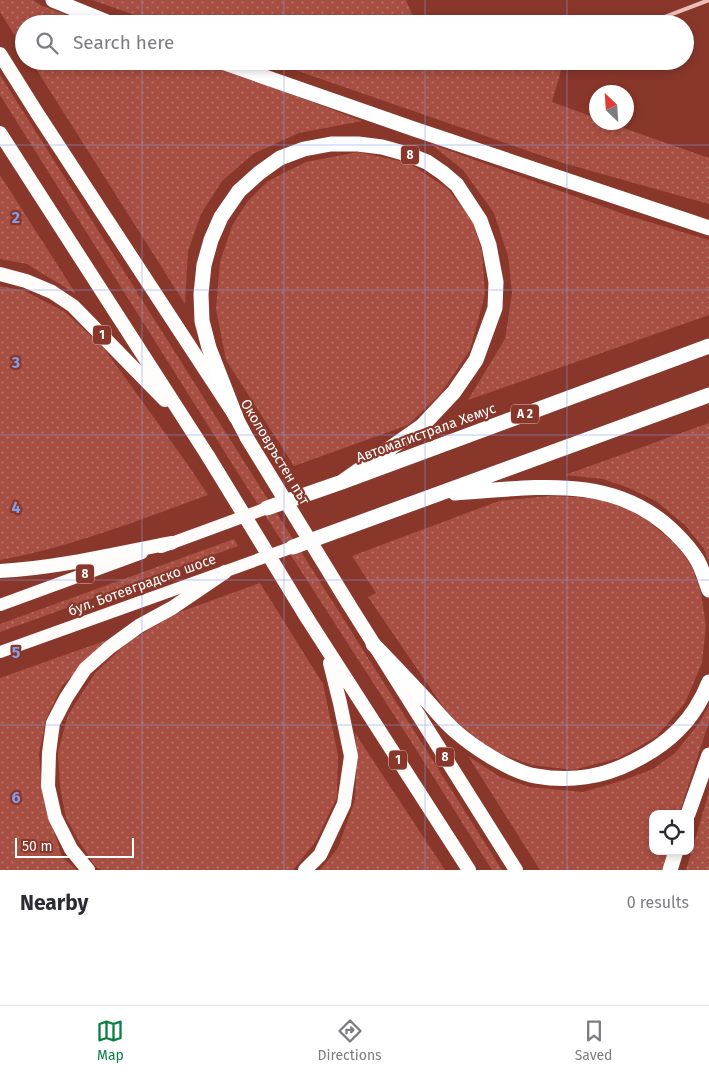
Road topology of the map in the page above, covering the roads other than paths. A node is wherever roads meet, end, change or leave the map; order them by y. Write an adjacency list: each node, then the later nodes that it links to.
1 (53, 0): 3 (highway)
2 (709, 0): 4 (lane)
3 (90, 15)
4 (670, 15)
5 (0, 54): 12 (highway, Околовръстен път / 8)
6 (245, 70): 8 (highway)
7 (0, 133): 13 (highway)
8 (709, 228)
9 (0, 274): 13 (highway, 1)
10 (709, 346): 14 (highway, Автомагистрала Хемус / A 2)
11 (709, 395): 15 (highway)
12 (236, 417): 14 (highway, 8); 23 (highway, Околовръстен път / 8, bridge)
13 (187, 423): 24 (highway, 1, bridge)
14 (342, 482): 16 (highway, Автомагистрала Хемус / A 2)
15 (438, 494): 18 (highway); 21 (highway)
16 (267, 508): 17 (main road)
17 (171, 543): 19 (highway); 22 (main road, 8)
18 (293, 547): 20 (main road, бул. Ботевградско шосе)
19 (0, 571)
20 (225, 572): 25 (main road, бул. Ботевградско шосе); 30 (highway)
21 (709, 590)
22 (0, 605)
23 (373, 644): 26 (highway); 33 (highway, Околовръстен път / 8)
24 (327, 650): 31 (highway); 32 (highway, 1)
25 (0, 652)
26 (709, 682)
27 (709, 755): 28 (highway)
28 (689, 810)
29 (675, 855): 34 (highway)
30 (88, 870)
31 (305, 870)
32 (469, 870)
33 (516, 870)
34 (670, 870)

